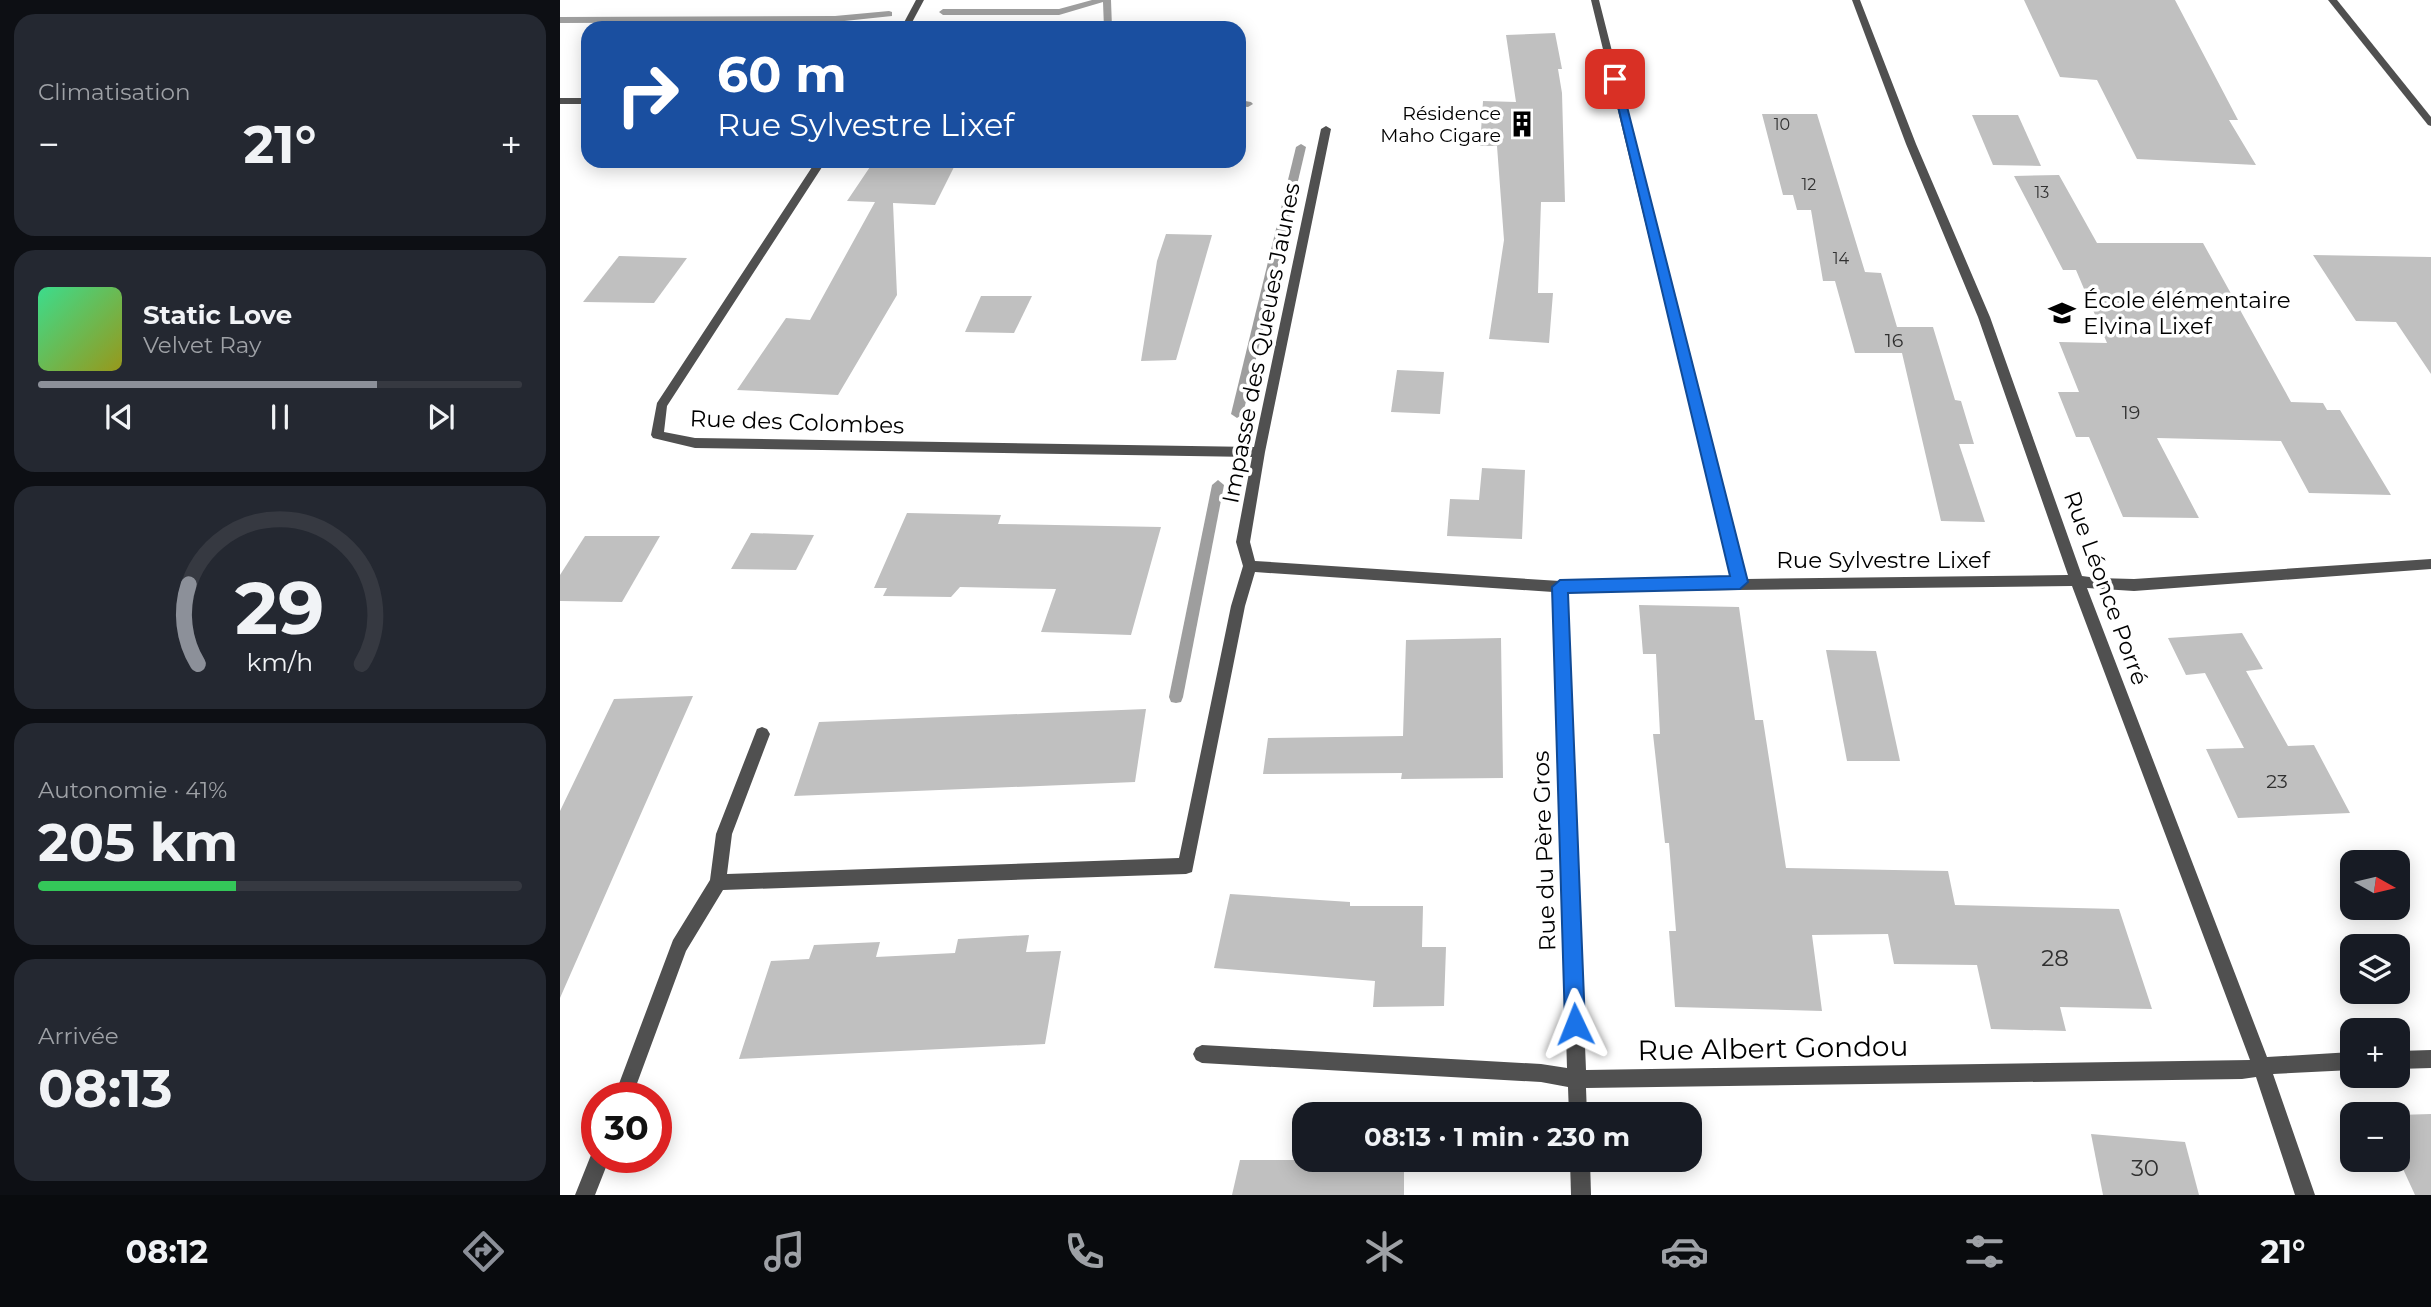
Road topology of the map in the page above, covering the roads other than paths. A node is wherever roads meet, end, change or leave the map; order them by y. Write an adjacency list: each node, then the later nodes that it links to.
1 (920, 0): 5 (street)
2 (1595, 0): 15 (street)
3 (1856, 0): 14 (street, Rue Léonce Porré)
4 (2332, 0): 8 (street)
5 (909, 21)
6 (560, 101): 7 (street)
7 (581, 101)
8 (2431, 123)
9 (1326, 129): 11 (street, Impasse des Queues Jaunes)
10 (816, 168): 11 (street, Rue des Colombes)
11 (1259, 452): 13 (street, Impasse des Queues Jaunes)
12 (2431, 564): 14 (street, Rue Sylvestre Lixef)
13 (1251, 566): 16 (street, Rue Sylvestre Lixef); 18 (street)
14 (2077, 580): 15 (street, Rue Sylvestre Lixef); 23 (street, Rue Léonce Porré)
15 (1740, 582): 16 (street, Rue Sylvestre Lixef)
16 (1560, 587): 24 (street, Rue du Père Gros)
17 (762, 734): 18 (street)
18 (718, 882): 25 (street)
19 (1202, 1054): 24 (street, Rue Albert Gondou)
20 (2431, 1059): 21 (street)
21 (2410, 1060)
22 (2340, 1062): 23 (street, Rue Albert Gondou)
23 (2261, 1066): 24 (street, Rue Albert Gondou); 31 (street, Rue Léonce Porré)
24 (1577, 1079): 26 (street, Rue du Père Gros)
25 (628, 1082)
26 (1578, 1102)
27 (1580, 1172): 30 (street)
28 (594, 1173): 29 (street)
29 (585, 1195)
30 (1581, 1195)
31 (2305, 1195)

